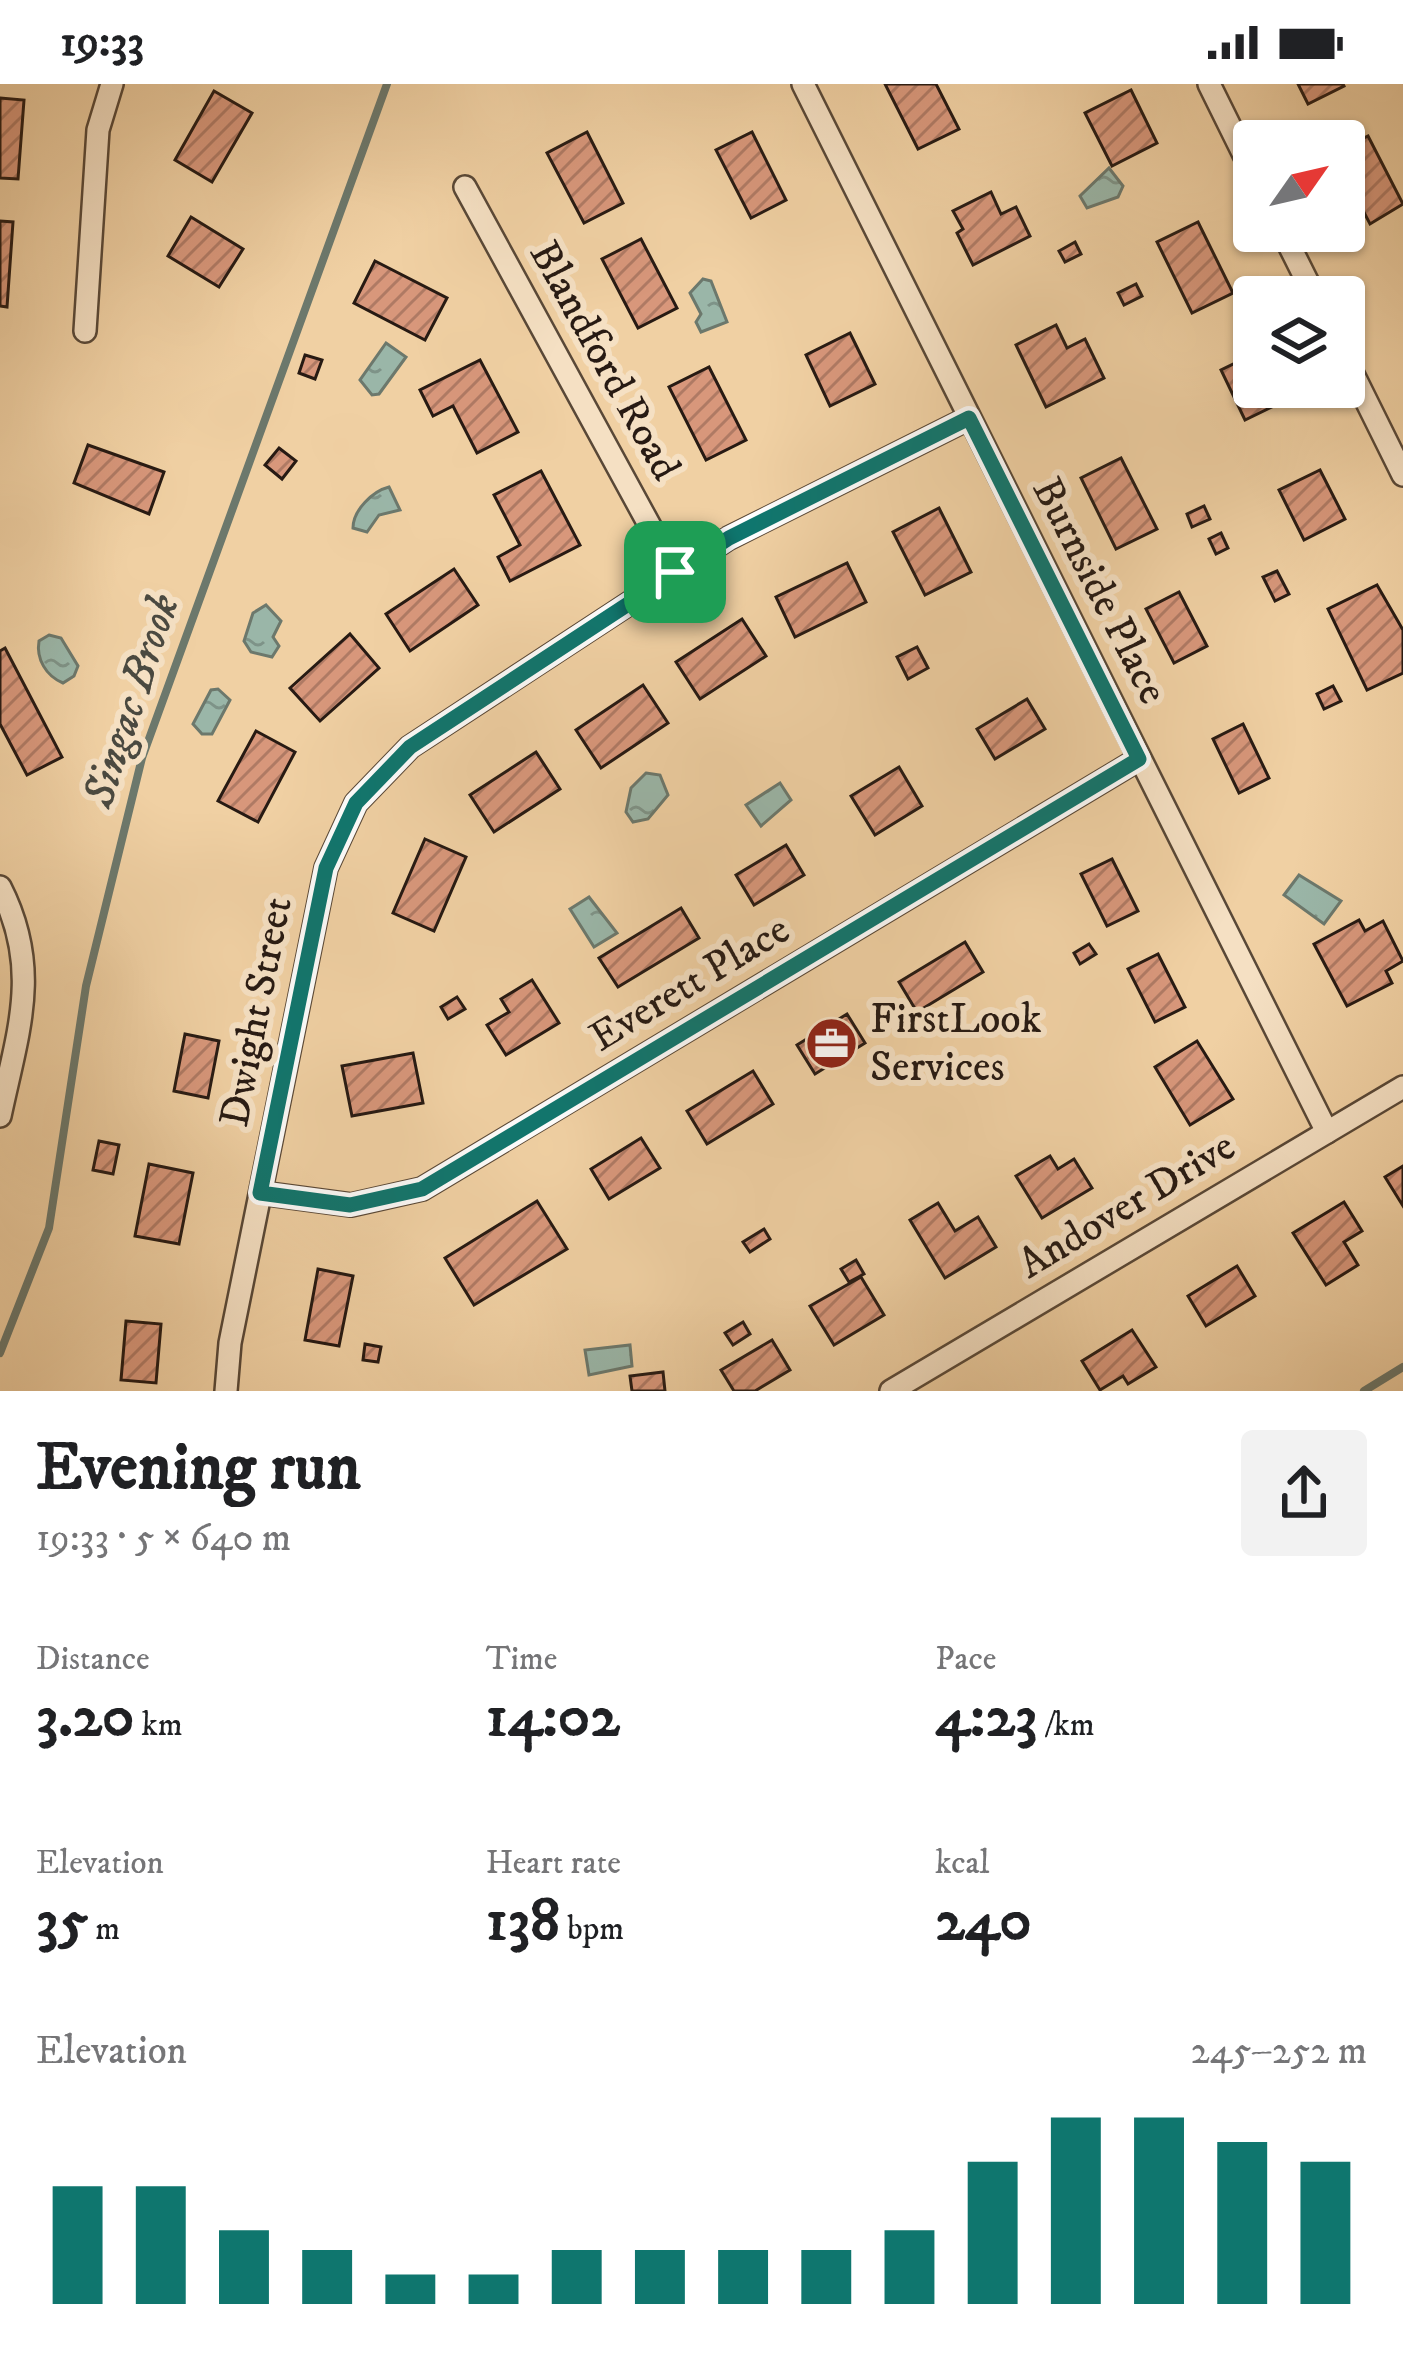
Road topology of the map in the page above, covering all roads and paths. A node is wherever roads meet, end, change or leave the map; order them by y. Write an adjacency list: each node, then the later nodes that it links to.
1 (112, 84): 6 (street)
2 (803, 84): 8 (street, Burnside Place)
3 (1209, 84): 4 (street)
4 (1233, 133)
5 (465, 187): 10 (street, Blandford Road)
6 (85, 331)
7 (1365, 398): 9 (street)
8 (969, 418): 10 (street, Dwight Street); 11 (street, Burnside Place)
9 (1403, 475)
10 (675, 572): 16 (street, Dwight Street)
11 (1139, 759): 15 (street, Burnside Place); 16 (street, Everett Place)
12 (0, 887): 14 (street)
13 (1403, 1087): 15 (street, Andover Drive)
14 (0, 1116)
15 (1327, 1132): 18 (street, Andover Drive)
16 (260, 1193): 17 (street, Dwight Street)
17 (226, 1391)
18 (892, 1391)

